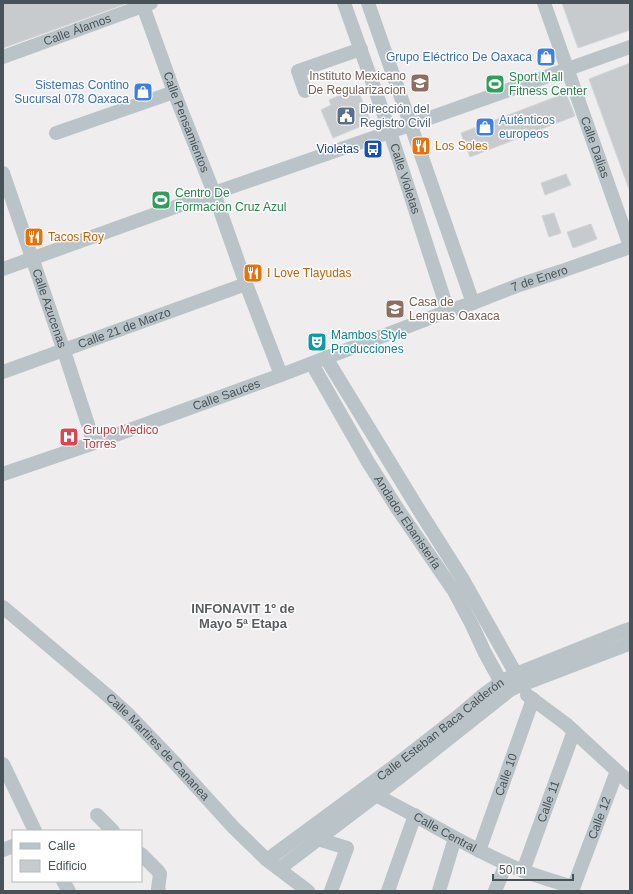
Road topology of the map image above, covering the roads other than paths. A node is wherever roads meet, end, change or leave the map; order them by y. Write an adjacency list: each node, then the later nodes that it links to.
1 (344, 3): 6 (street, Calle Violetas)
2 (368, 3): 11 (street, Calle Violetas)
3 (544, 3): 8 (street, Calle Dalias)
4 (146, 4): 7 (street, Calle Álamos); 10 (street, Calle Pensamientos)
5 (630, 47): 8 (street)
6 (361, 50): 9 (street); 12 (street, Calle Violetas)
7 (3, 57)
8 (567, 69): 11 (street); 16 (street, Calle Dalias)
9 (305, 91)
10 (174, 92): 13 (street); 15 (street, Calle Pensamientos)
11 (411, 124): 12 (street); 20 (street, Calle Violetas)
12 (390, 132): 15 (street); 21 (street, Calle Violetas)
13 (56, 133)
14 (3, 173): 17 (street, Calle Azucenas)
15 (214, 193): 17 (street); 19 (street, Calle Pensamientos)
16 (630, 246): 20 (street, 7 de Enero)
17 (32, 259): 18 (street); 22 (street, Calle Azucenas)
18 (3, 269)
19 (246, 284): 22 (street, Calle 21 de Marzo); 26 (street, Calle Pensamientos)
20 (473, 303): 21 (street, 7 de Enero)
21 (448, 310): 23 (street, Calle Sauces)
22 (64, 351): 25 (street, Calle 21 de Marzo); 27 (street, Calle Azucenas)
23 (326, 358): 24 (street, Calle Sauces); 32 (street, Andador Ebanistería)
24 (312, 364): 26 (street, Calle Sauces); 32 (street, Andador Ebanistería)
25 (3, 372)
26 (282, 375): 27 (street, Calle Sauces)
27 (94, 443): 28 (street, Calle Sauces)
28 (3, 474)
29 (3, 607): 47 (street, Calle Martires de Cananea)
30 (630, 629): 32 (street, Calle Esteban Baca Calderón)
31 (630, 642): 32 (street, Calle Esteban Baca Calderón)
32 (510, 681): 33 (street, Andador Ebanistería); 38 (street, Calle Esteban Baca Calderón)
33 (533, 699): 34 (street, Andador Ebanistería); 45 (street, Calle 10)
34 (574, 731): 36 (street, Andador Ebanistería); 49 (street, Calle 11)
35 (3, 764): 41 (street)
36 (617, 771): 37 (street, Andador Ebanistería); 51 (street, Calle 12)
37 (630, 783)
38 (370, 792): 40 (street, Calle Central); 44 (street, Calle Esteban Baca Calderón); 47 (street, Calle Esteban Baca Calderón)
39 (97, 815): 42 (street)
40 (415, 815): 43 (street, Calle Central); 56 (street)
41 (35, 830)
42 (109, 830)
43 (455, 838): 45 (street, Calle Central); 57 (street)
44 (318, 839): 47 (street, Calle Esteban Baca Calderón); 55 (street)
45 (479, 851): 48 (street, Calle Central)
46 (142, 855): 53 (street)
47 (273, 864): 54 (street, Calle Martires de Cananea)
48 (506, 864): 49 (street, Calle Central); 58 (street)
49 (523, 871): 51 (street, Calle Central)
50 (64, 882): 52 (street)
51 (572, 889)
52 (69, 891)
53 (159, 891)
54 (308, 891)
55 (331, 891)
56 (388, 891)
57 (439, 891)
58 (495, 891)

